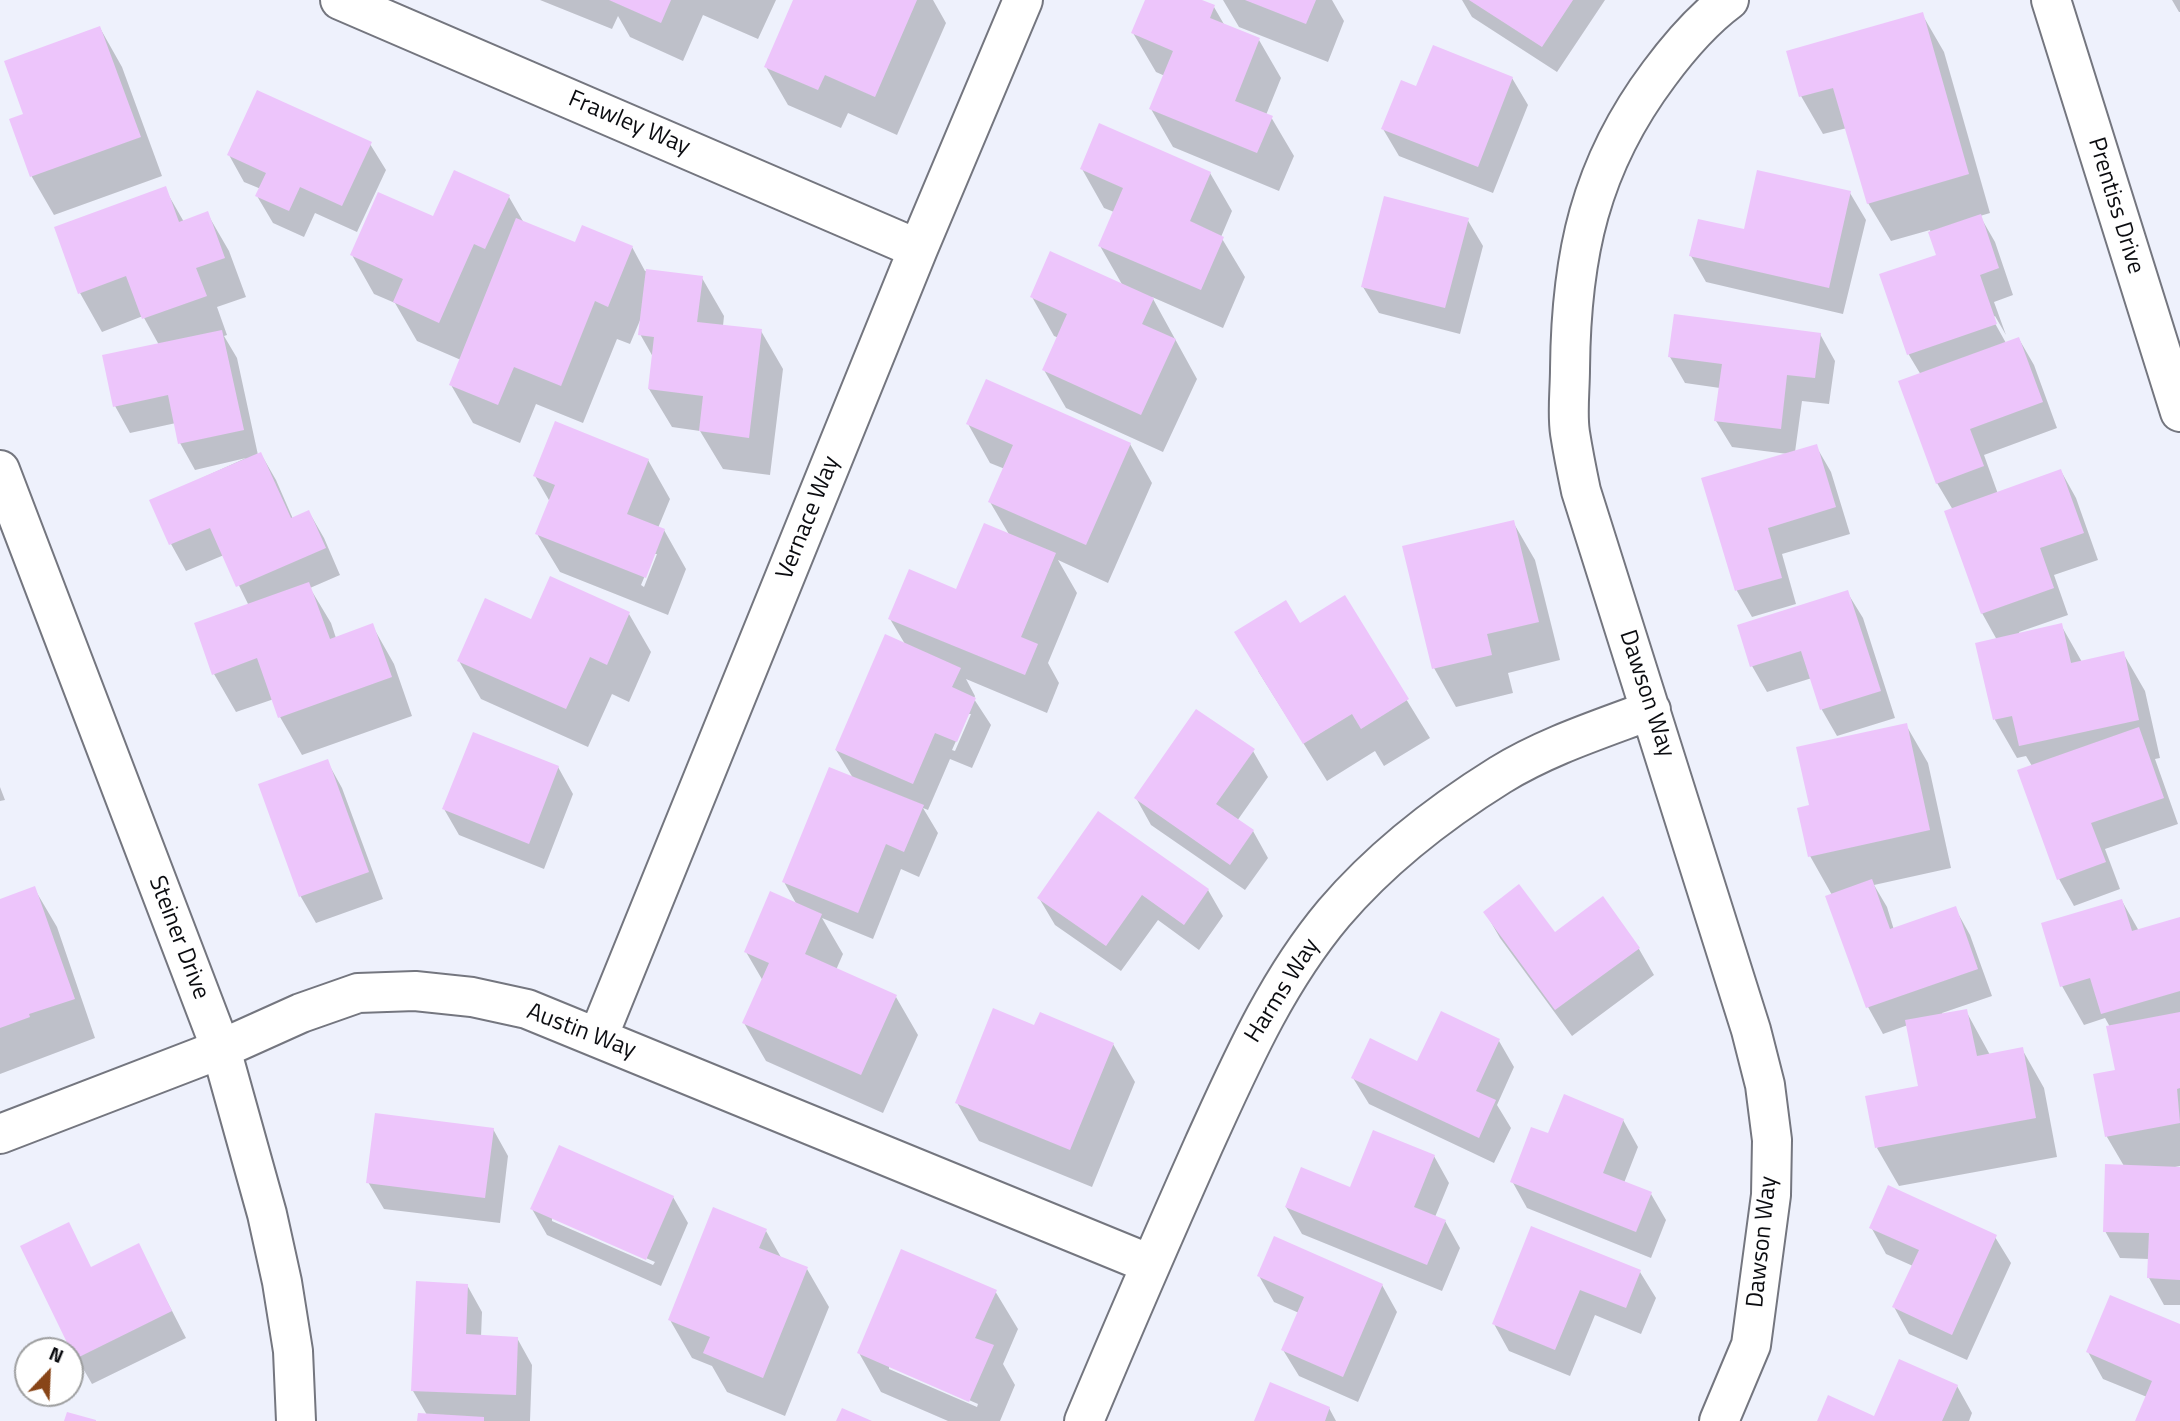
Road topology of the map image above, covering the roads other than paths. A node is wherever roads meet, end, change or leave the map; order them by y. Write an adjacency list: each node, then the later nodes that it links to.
1 (340, 0): 5 (street, Frawley Way)
2 (1023, 0): 5 (street, Vernace Way)
3 (1728, 0): 9 (street, Dawson Way)
4 (2051, 0): 6 (street, Prentiss Drive)
5 (918, 249): 10 (street, Vernace Way)
6 (2180, 412)
7 (0, 470): 8 (street, Steiner Drive)
8 (8, 519): 11 (street, Steiner Drive)
9 (1651, 710): 13 (street, Harms Way); 16 (street, Dawson Way)
10 (598, 1037): 11 (street, Austin Way); 13 (street, Austin Way)
11 (221, 1049): 12 (street, Austin Way); 14 (street, Steiner Drive)
12 (0, 1134)
13 (1150, 1264): 15 (street, Harms Way)
14 (296, 1421)
15 (1084, 1421)
16 (1719, 1421)

